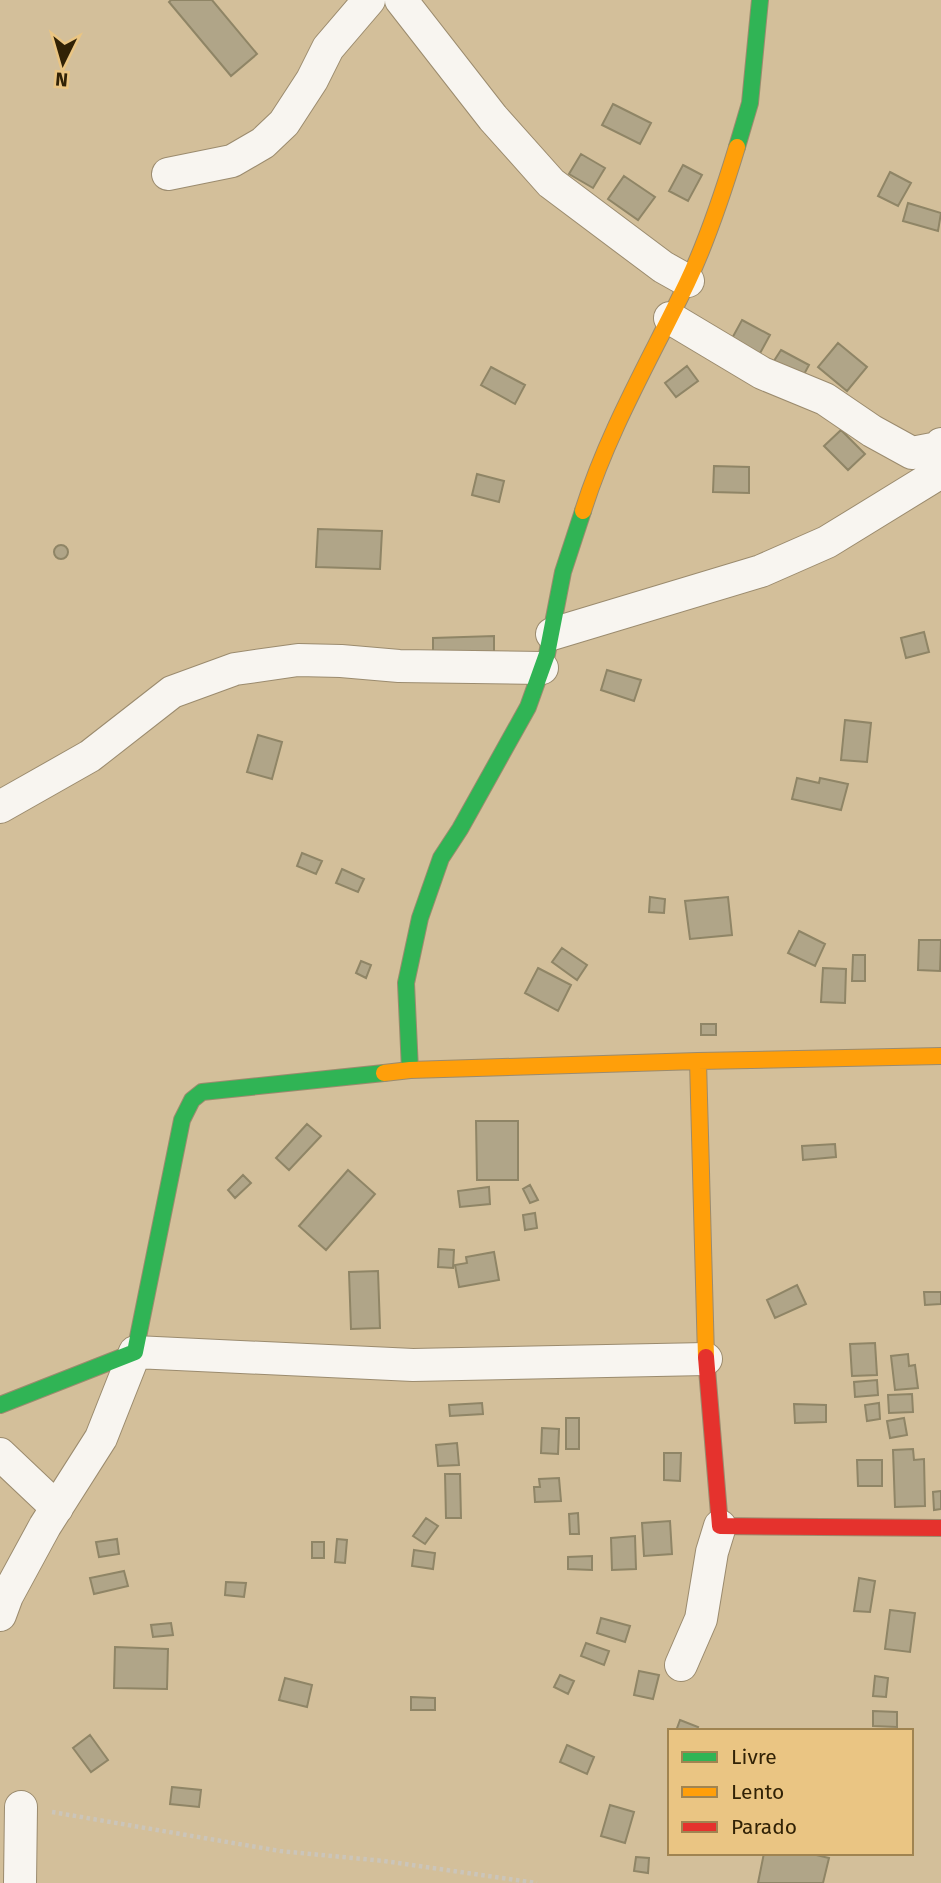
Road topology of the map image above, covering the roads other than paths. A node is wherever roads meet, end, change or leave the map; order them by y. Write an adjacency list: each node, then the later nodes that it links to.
1 (369, 0): 4 (street)
2 (401, 0): 5 (street)
3 (760, 0): 5 (street)
4 (167, 174)
5 (688, 281): 6 (street)
6 (670, 318): 7 (street); 8 (street)
7 (940, 454): 8 (street)
8 (552, 634): 9 (street)
9 (542, 667): 10 (street); 13 (street)
10 (0, 807)
11 (941, 1056): 12 (street)
12 (698, 1062): 13 (street); 15 (street)
13 (410, 1070): 14 (street)
14 (135, 1352): 15 (street); 16 (street); 18 (street)
15 (706, 1359): 19 (street)
16 (0, 1405)
17 (0, 1454): 18 (street)
18 (57, 1508): 21 (street)
19 (720, 1526): 20 (street); 22 (street)
20 (941, 1528)
21 (0, 1615)
22 (681, 1665)
23 (21, 1807): 24 (street)
24 (20, 1883)

